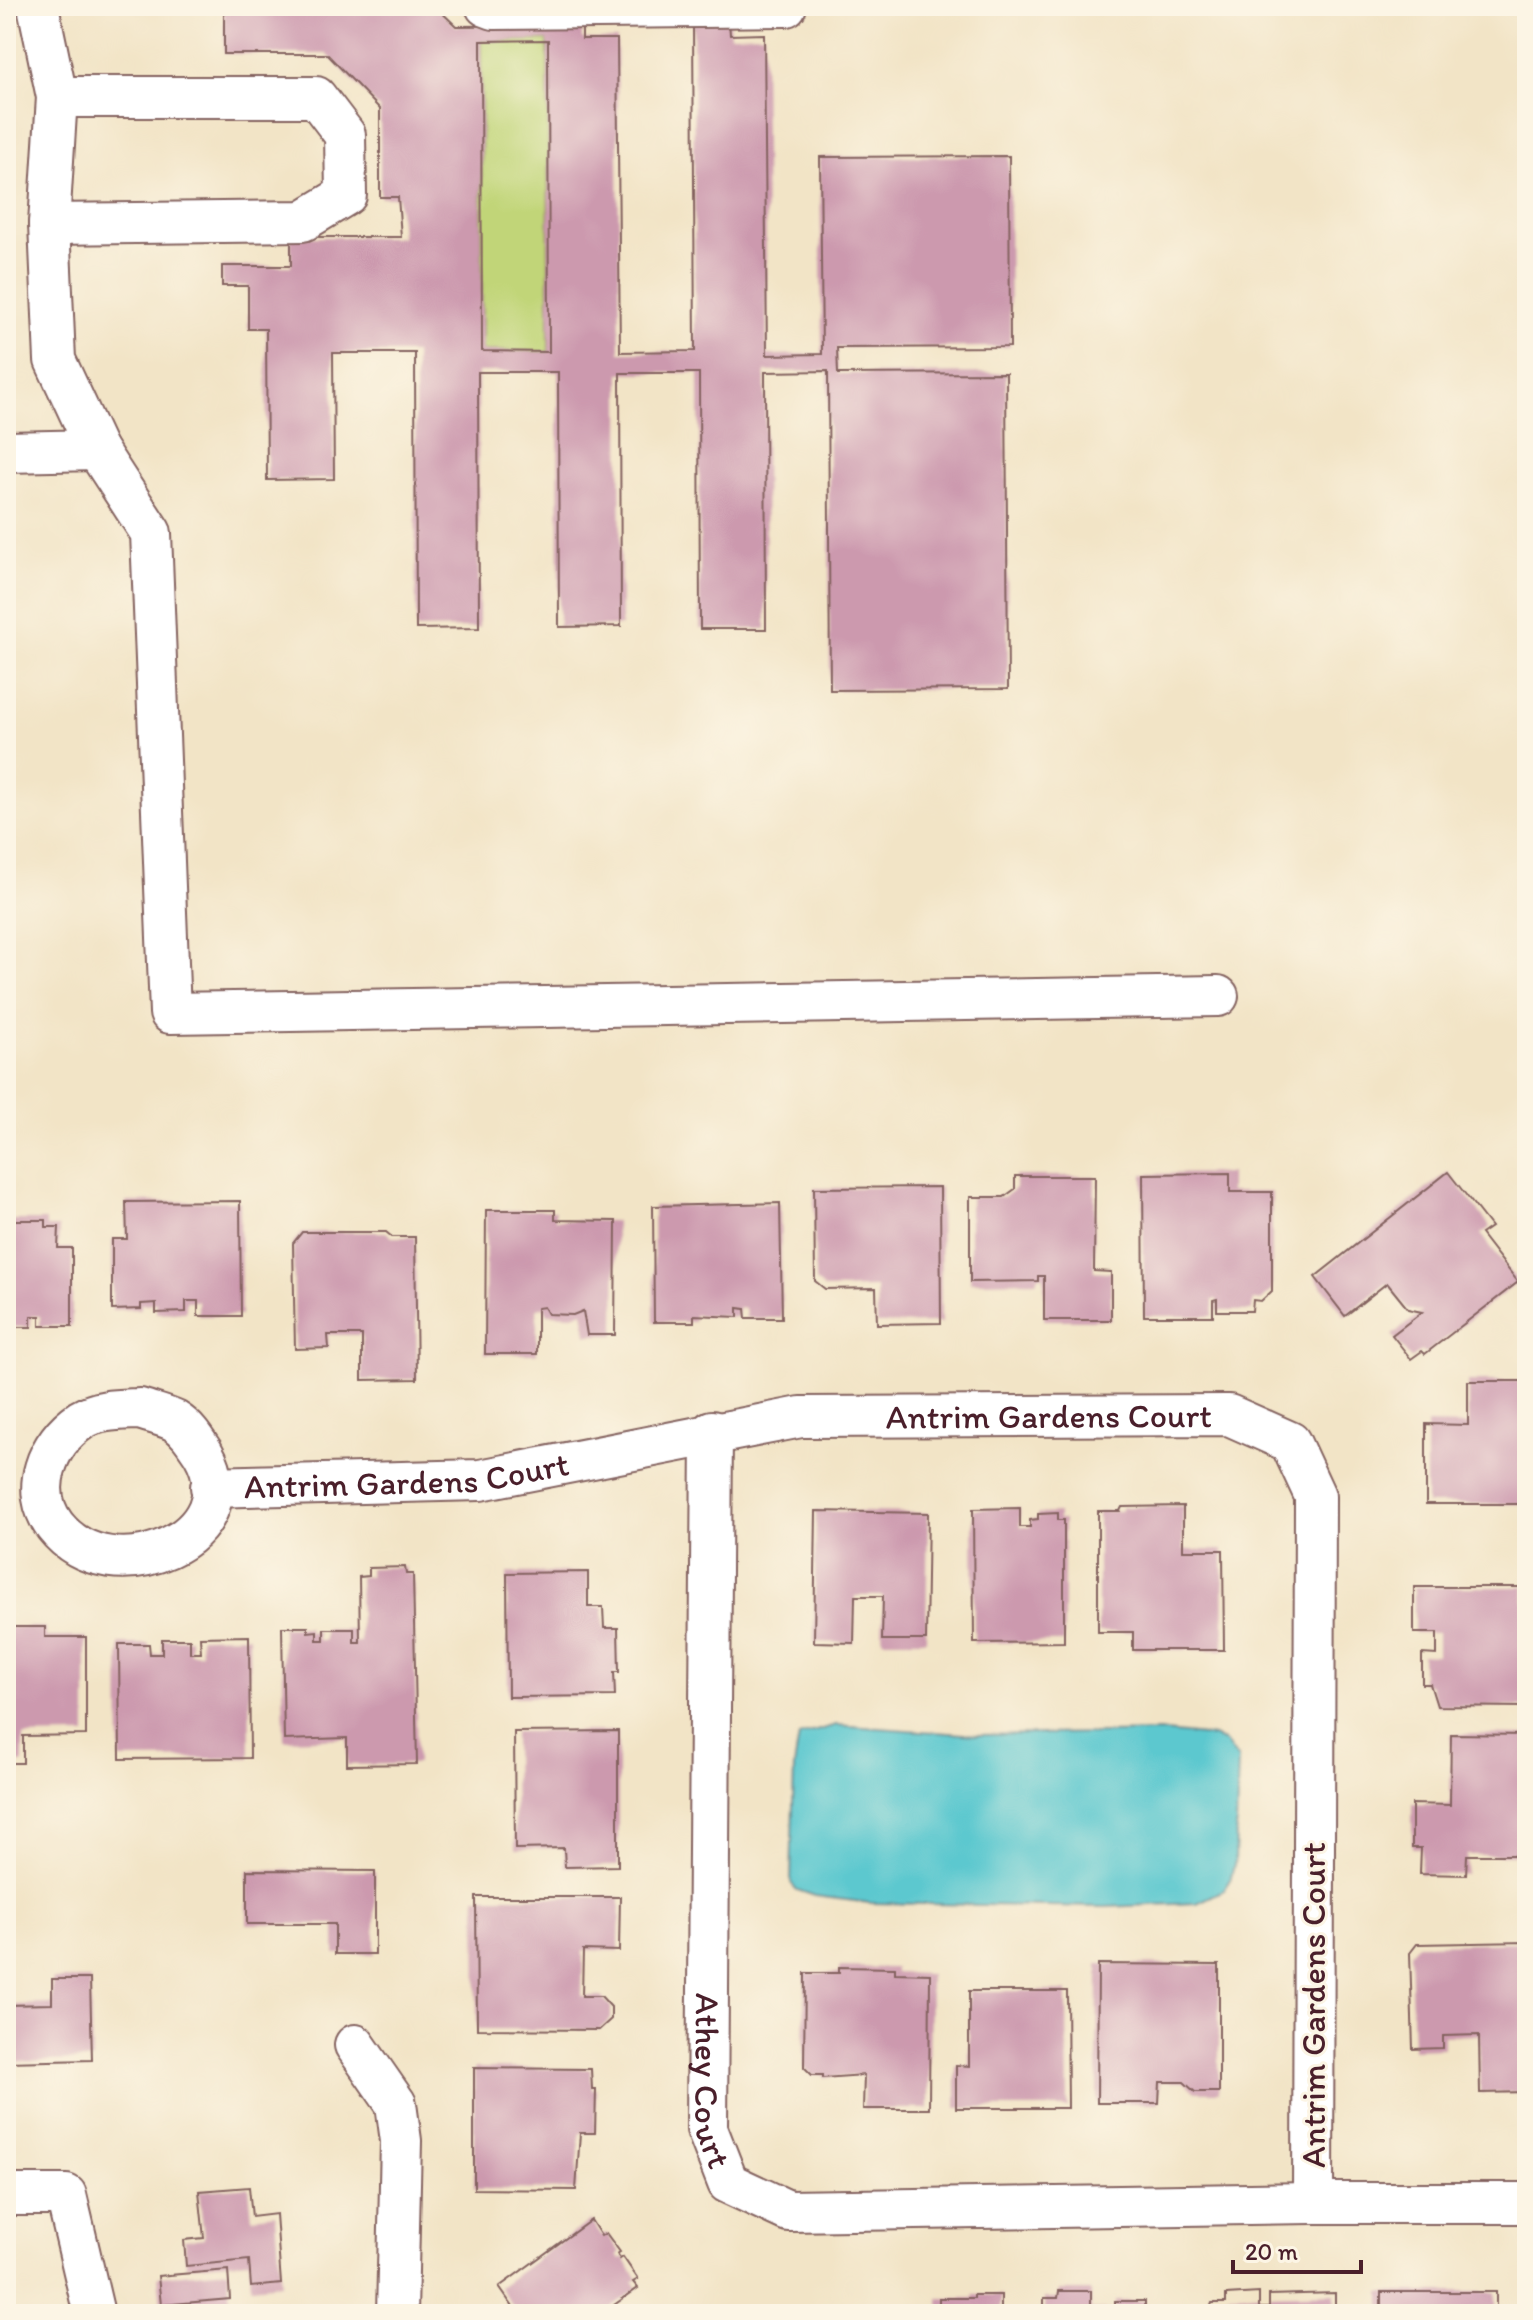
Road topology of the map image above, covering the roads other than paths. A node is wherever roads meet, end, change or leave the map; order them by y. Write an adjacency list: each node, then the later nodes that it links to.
1 (38, 6): 4 (street)
2 (486, 6): 3 (street)
3 (786, 6)
4 (57, 97): 5 (street); 5 (street)
5 (49, 224): 6 (street)
6 (97, 450): 7 (street); 8 (street)
7 (6, 452)
8 (1218, 996)
9 (712, 1431): 11 (street, Antrim Gardens Court); 14 (street, Athey Court); 14 (street, Antrim Gardens Court)
10 (24, 1484): 11 (street, Antrim Gardens Court); 11 (street, Antrim Gardens Court)
11 (211, 1487)
12 (355, 2045): 17 (street)
13 (6, 2195): 16 (street)
14 (1313, 2203): 15 (street, Antrim Gardens Court)
15 (1527, 2203)
16 (94, 2314)
17 (397, 2314)

